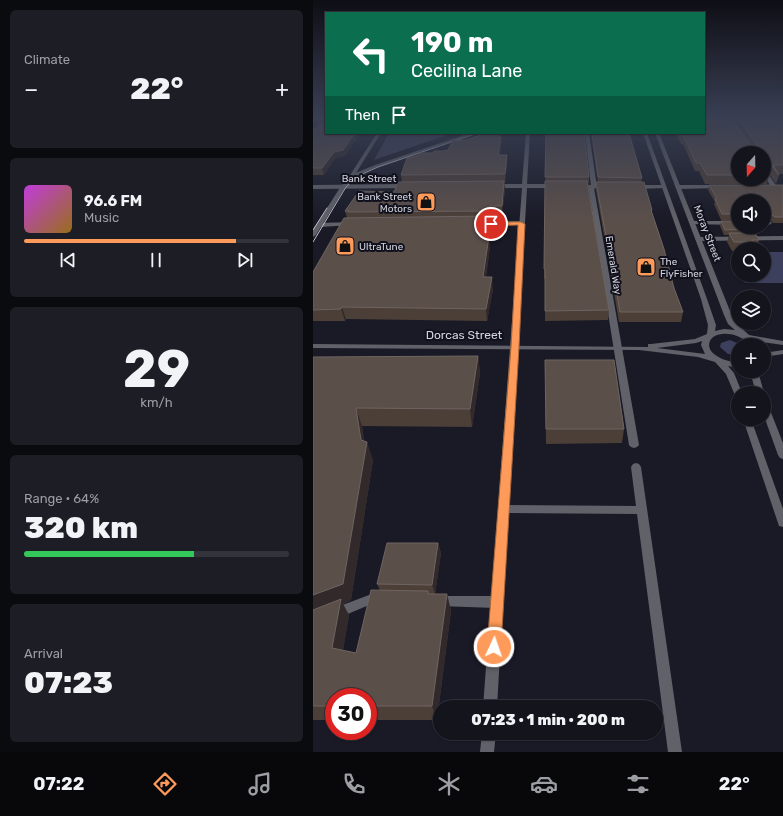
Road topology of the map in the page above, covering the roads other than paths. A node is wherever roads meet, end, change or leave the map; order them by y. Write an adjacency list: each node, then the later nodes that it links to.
1 (367, 151): 7 (street)
2 (422, 151): 7 (street)
3 (527, 151): 11 (street)
4 (589, 151): 16 (street, Emerald Way)
5 (652, 151): 19 (street)
6 (664, 151): 20 (street, Moray Street)
7 (349, 180): 14 (street)
8 (771, 180): 22 (street)
9 (416, 186): 14 (street, Bank Street)
10 (485, 186): 11 (street)
11 (524, 186): 12 (street); 28 (street)
12 (561, 186)
13 (313, 187): 14 (street, Bank Street)
14 (343, 187): 25 (street)
15 (569, 187): 16 (street)
16 (593, 187): 17 (street); 37 (street, Emerald Way)
17 (610, 187)
18 (633, 187): 19 (street)
19 (665, 187): 32 (street)
20 (678, 187): 21 (street); 23 (street, Moray Street)
21 (723, 187)
22 (767, 187)
23 (692, 223): 24 (street); 31 (street, Moray Street)
24 (731, 223)
25 (320, 224): 26 (street); 29 (street)
26 (355, 224)
27 (474, 224): 28 (street)
28 (521, 224): 36 (street)
29 (313, 236)
30 (783, 238): 31 (street)
31 (698, 239): 33 (street, Moray Street)
32 (709, 336): 33 (street, Dorcas Street); 38 (street, Dorcas Street); 41 (street)
33 (746, 336): 34 (street)
34 (783, 342)
35 (313, 346): 36 (street, Dorcas Street)
36 (515, 347): 37 (street, Dorcas Street); 49 (street)
37 (618, 347): 38 (street, Dorcas Street); 46 (street, Emerald Way)
38 (639, 348): 41 (street, Dorcas Street)
39 (783, 352): 40 (street)
40 (771, 354)
41 (719, 361): 42 (street, Dorcas Street); 43 (street)
42 (731, 364)
43 (735, 386)
44 (771, 423): 47 (street)
45 (749, 426): 51 (street)
46 (634, 445)
47 (783, 455)
48 (636, 467): 50 (street)
49 (503, 509): 50 (street); 54 (street)
50 (641, 510): 59 (street)
51 (783, 523)
52 (393, 600): 55 (street)
53 (425, 601): 54 (street)
54 (497, 602): 56 (street)
55 (327, 617)
56 (490, 700)
57 (488, 740): 58 (street)
58 (487, 752)
59 (675, 752)

